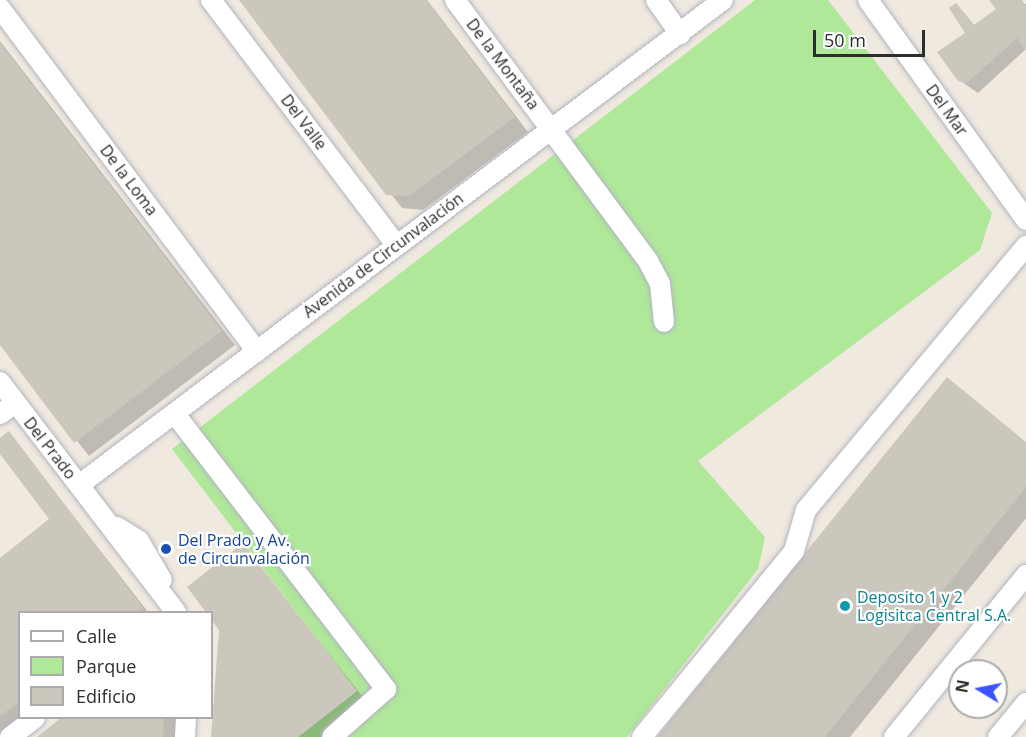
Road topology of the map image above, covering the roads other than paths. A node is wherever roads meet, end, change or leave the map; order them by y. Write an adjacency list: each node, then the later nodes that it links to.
1 (211, 0): 10 (street, Del Valle)
2 (657, 0): 7 (street)
3 (723, 0): 7 (street, Avenida de Circunvalación)
4 (868, 0): 9 (street, Del Mar)
5 (462, 2): 8 (street, De la Montaña)
6 (0, 8): 13 (street, De la Loma)
7 (680, 34): 8 (street, Avenida de Circunvalación)
8 (552, 128): 10 (street, Avenida de Circunvalación); 12 (street, De la Montaña)
9 (1026, 220)
10 (396, 245): 13 (street, Avenida de Circunvalación)
11 (1026, 246): 26 (street)
12 (664, 322)
13 (257, 351): 16 (street, Avenida de Circunvalación)
14 (0, 382): 15 (street, Del Prado)
15 (8, 409): 17 (street, Del Prado)
16 (175, 414): 17 (street, Avenida de Circunvalación); 25 (street)
17 (79, 484): 19 (street)
18 (1026, 574): 27 (street)
19 (174, 611)
20 (1026, 703): 28 (street)
21 (32, 719): 23 (street)
22 (186, 719): 24 (street)
23 (10, 737)
24 (185, 737)
25 (332, 737)
26 (642, 737)
27 (894, 737)
28 (998, 737)

